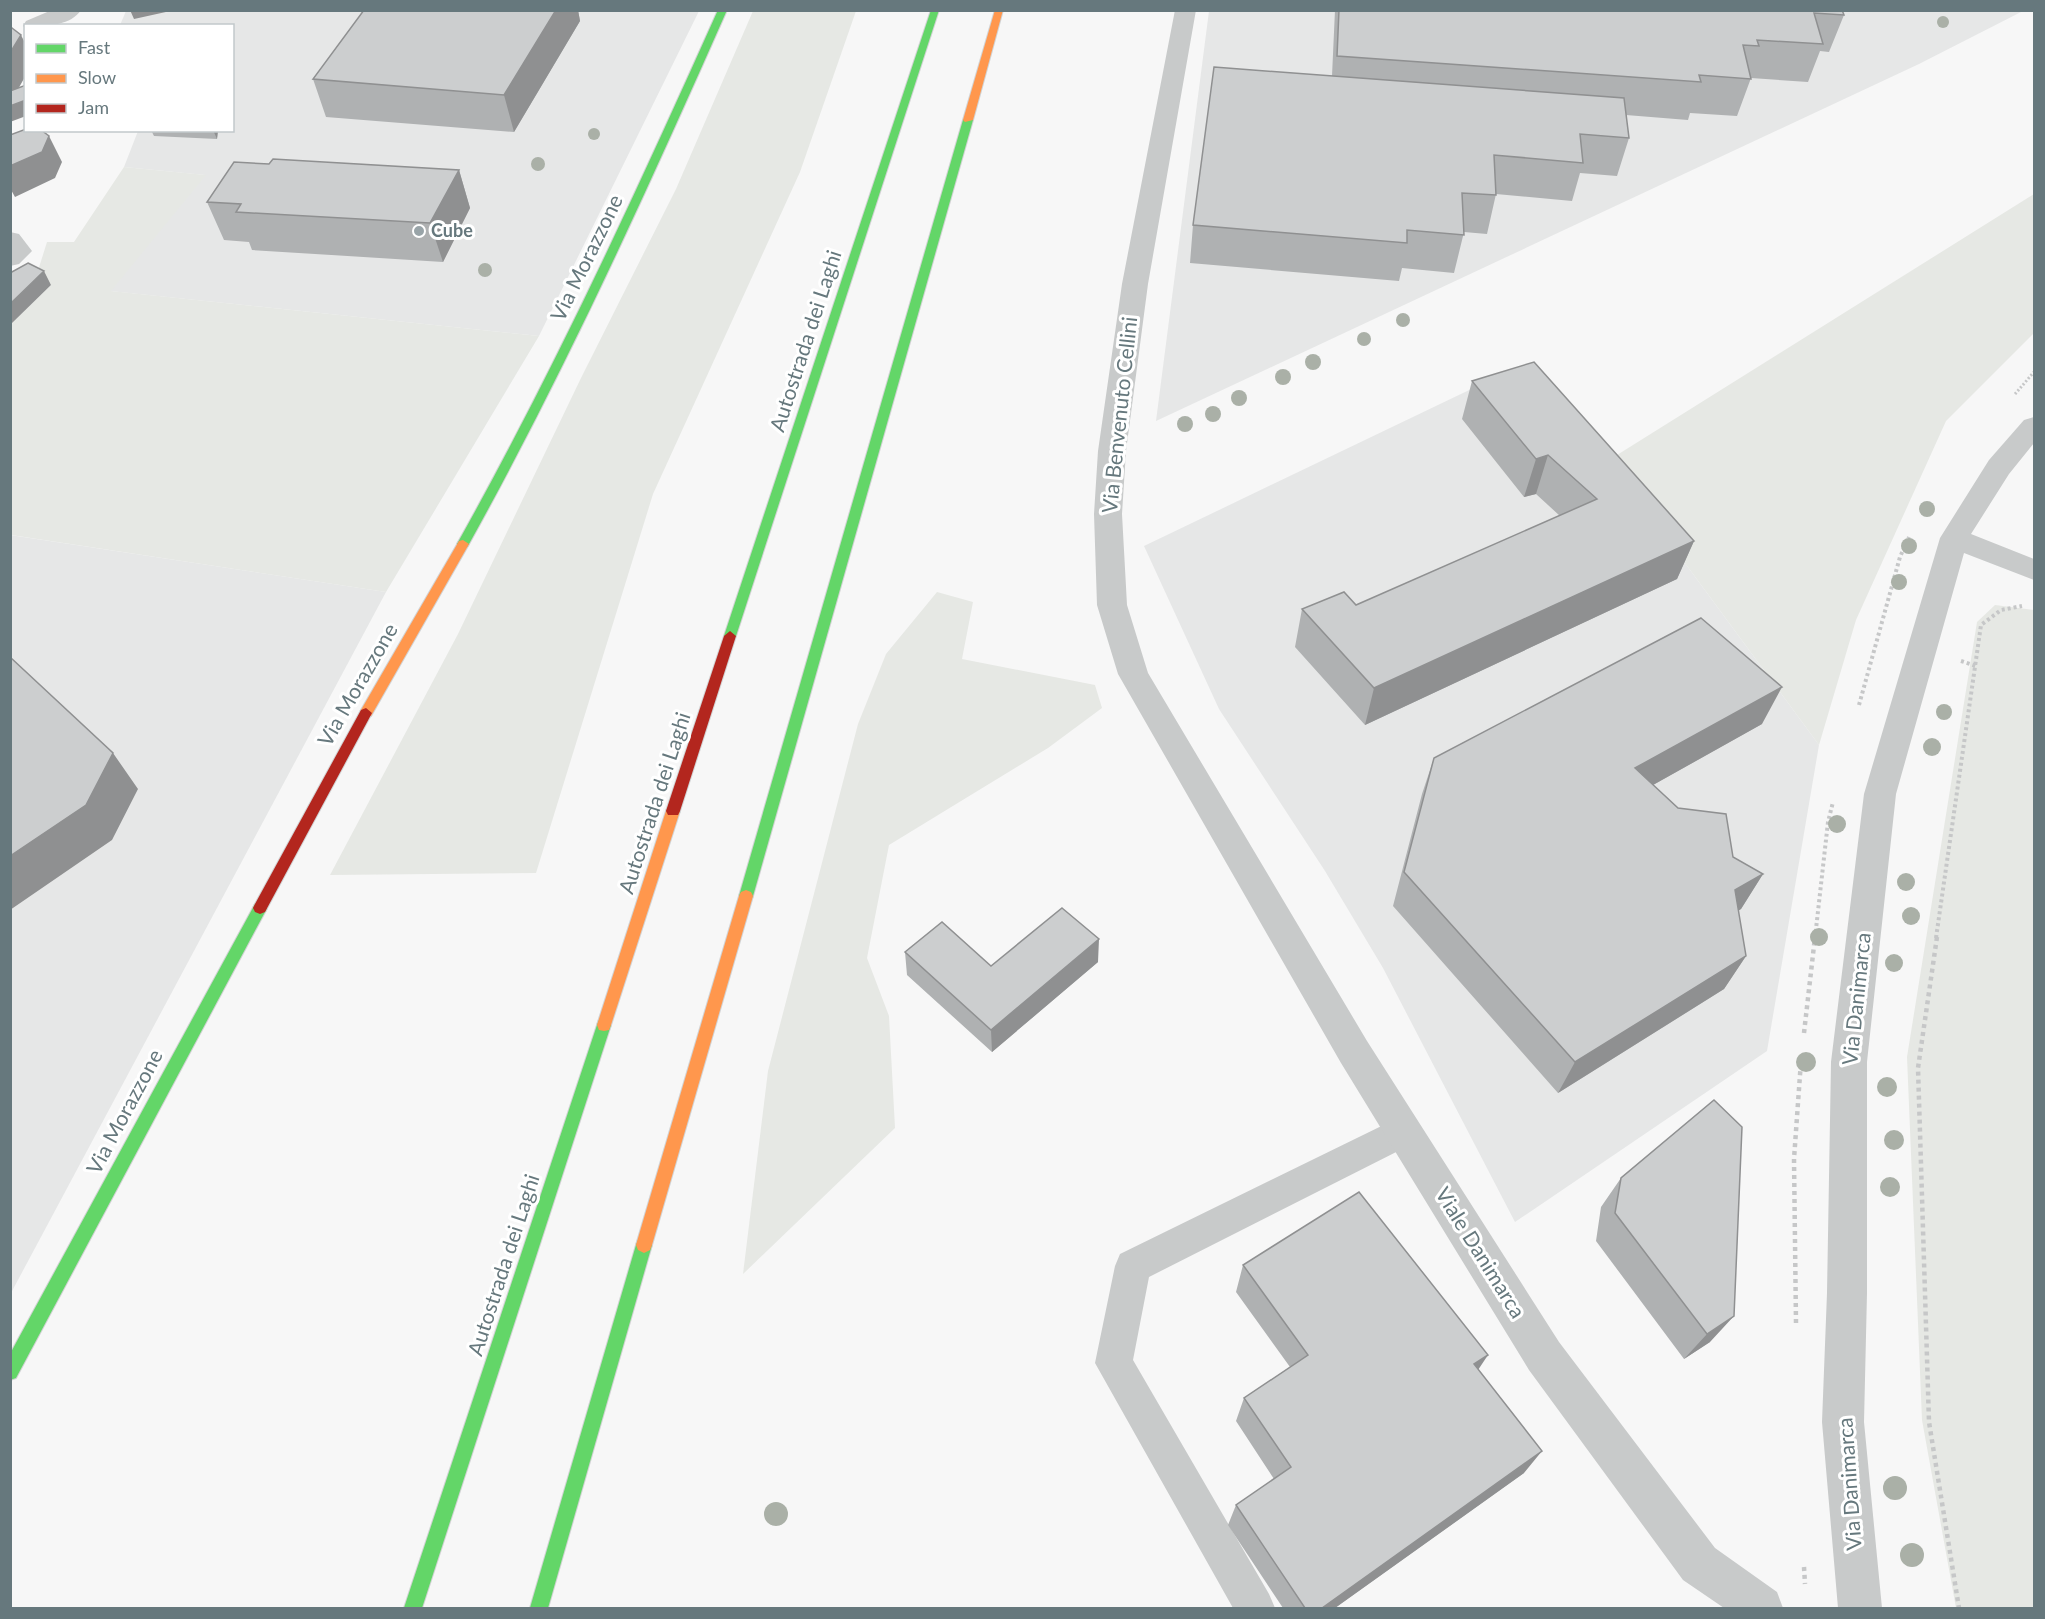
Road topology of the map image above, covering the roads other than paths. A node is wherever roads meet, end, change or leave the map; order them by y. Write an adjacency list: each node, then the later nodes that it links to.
1 (71, 10): 6 (street)
2 (723, 10): 12 (main road, Via Morazzone)
3 (935, 10): 13 (main road, Autostrada dei Laghi)
4 (999, 10): 14 (main road)
5 (1186, 10): 10 (street, Via Benvenuto Cellini)
6 (38, 24)
7 (2034, 426): 8 (street, Via Danimarca)
8 (1954, 538): 9 (street); 17 (street, Via Danimarca)
9 (2034, 570)
10 (1245, 862): 11 (street, Viale Danimarca)
11 (1404, 1131): 15 (lane); 16 (street, Viale Danimarca)
12 (10, 1372)
13 (413, 1608)
14 (539, 1608)
15 (1255, 1608)
16 (1761, 1608)
17 (1860, 1608)

